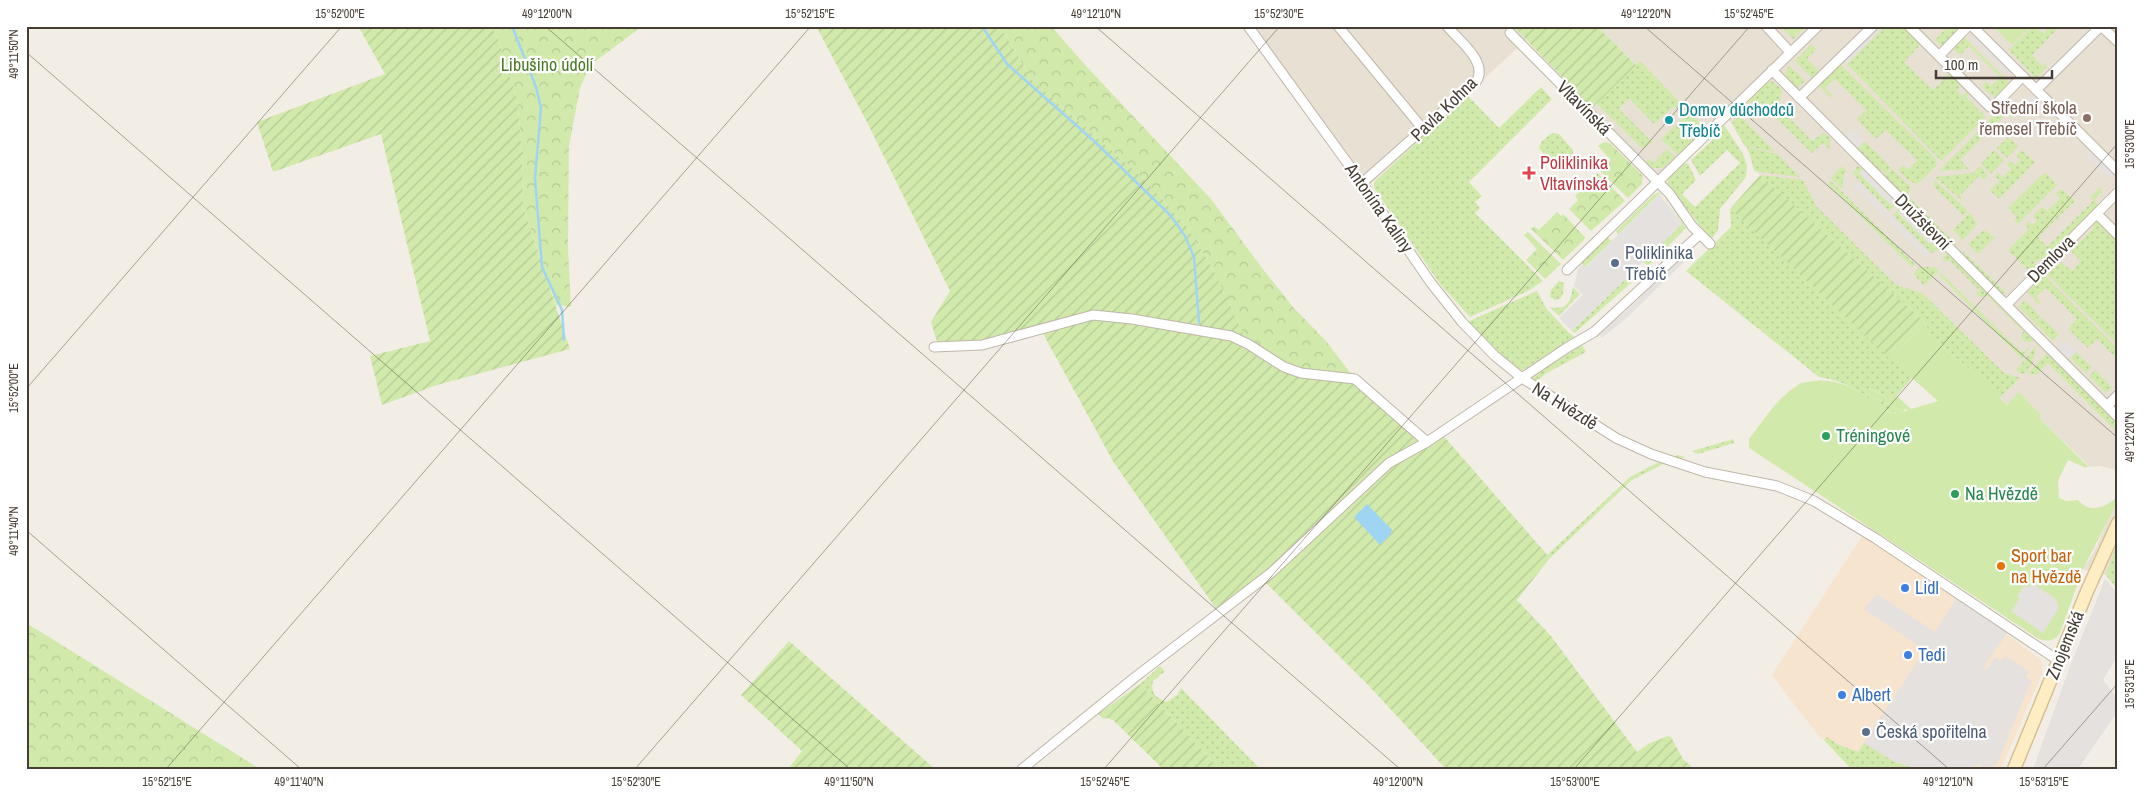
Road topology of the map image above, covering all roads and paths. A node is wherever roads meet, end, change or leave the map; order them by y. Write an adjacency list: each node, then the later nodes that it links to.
1 (1248, 26): 21 (street, Antonína Kaliny)
2 (1338, 26): 19 (street)
3 (1447, 26): 19 (street, Pavla Kohna)
4 (1766, 26): 13 (street)
5 (1818, 26): 13 (street)
6 (1873, 26): 18 (street)
7 (1909, 26): 14 (street)
8 (1968, 26): 14 (street)
9 (1972, 26): 16 (street)
10 (2101, 26): 12 (street); 17 (street)
11 (1510, 34): 22 (street, Vltavínská)
12 (2118, 42)
13 (1790, 52): 15 (street)
14 (1939, 56): 16 (street)
15 (1772, 70): 18 (street, Družstevní); 22 (street)
16 (2023, 76): 17 (street)
17 (2036, 90): 20 (street)
18 (1799, 98): 29 (street, Družstevní)
19 (1423, 129): 21 (street, Pavla Kohna)
20 (2117, 170)
21 (1362, 182): 31 (street, Antonína Kaliny)
22 (1658, 182): 25 (street, Vltavínská); 28 (street)
23 (2118, 192): 24 (street, Demlova)
24 (2096, 214): 26 (street); 29 (street, Demlova)
25 (1700, 234): 27 (street, Vltavínská); 31 (street)
26 (2118, 235)
27 (1710, 244)
28 (1567, 270)
29 (2006, 305): 33 (street, Družstevní)
30 (934, 347): 35 (street)
31 (1522, 378): 35 (street); 37 (street, Na Hvězdě)
32 (2118, 396): 33 (street)
33 (2107, 406): 34 (street, Družstevní)
34 (2118, 417)
35 (1427, 442): 38 (street)
36 (2118, 523): 37 (street, Znojemská)
37 (2059, 661): 39 (street, Znojemská)
38 (1022, 769)
39 (2014, 769)

